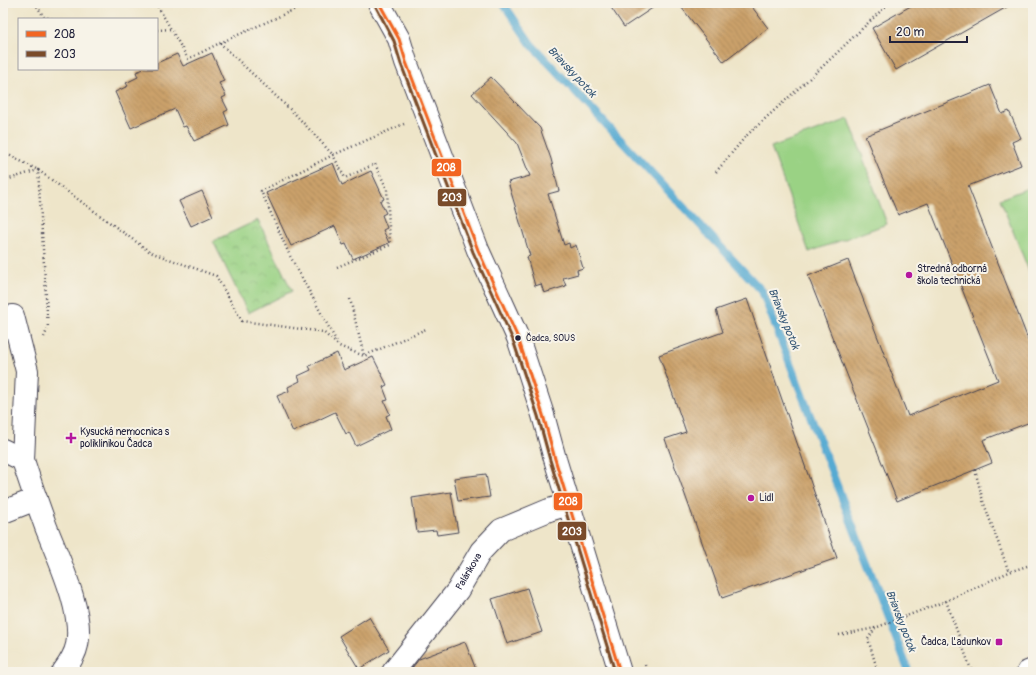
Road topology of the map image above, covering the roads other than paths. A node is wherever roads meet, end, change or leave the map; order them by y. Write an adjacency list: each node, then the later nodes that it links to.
1 (379, 3): 6 (street)
2 (13, 316): 4 (street)
3 (3, 450): 4 (street)
4 (23, 460): 5 (street)
5 (36, 499): 7 (street); 9 (street)
6 (569, 504): 10 (street, Palárikova); 11 (street)
7 (3, 512)
8 (1033, 670): 12 (street)
9 (63, 672)
10 (393, 672)
11 (620, 672)
12 (1028, 672)

